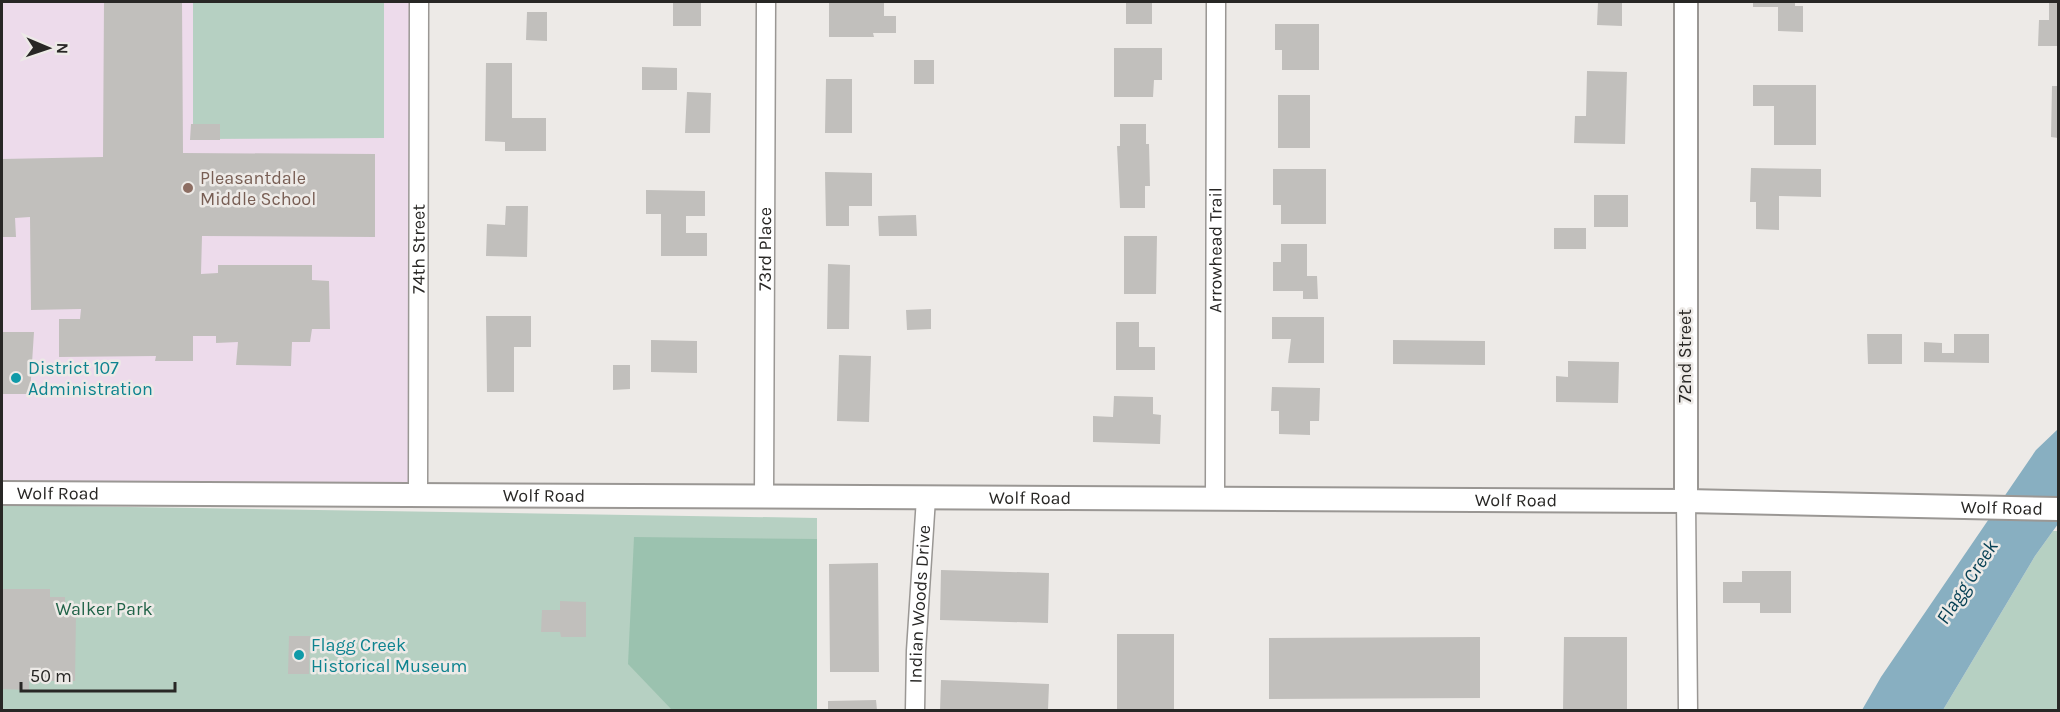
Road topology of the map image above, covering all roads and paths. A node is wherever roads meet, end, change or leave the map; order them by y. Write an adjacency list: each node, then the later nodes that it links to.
1 (419, 2): 6 (street, 74th Street)
2 (766, 2): 7 (street, 73rd Place)
3 (1216, 2): 9 (street, Arrowhead Trail)
4 (1686, 2): 10 (street, 72nd Street)
5 (2, 494): 6 (street, Wolf Road)
6 (418, 495): 7 (street, Wolf Road)
7 (764, 497): 8 (street, Wolf Road)
8 (926, 498): 9 (street, Wolf Road); 12 (street, Indian Woods Drive)
9 (1215, 499): 10 (street, Wolf Road)
10 (1686, 501): 11 (street, Wolf Road); 13 (street, 72nd Street)
11 (2058, 509)
12 (915, 711)
13 (1688, 711)

